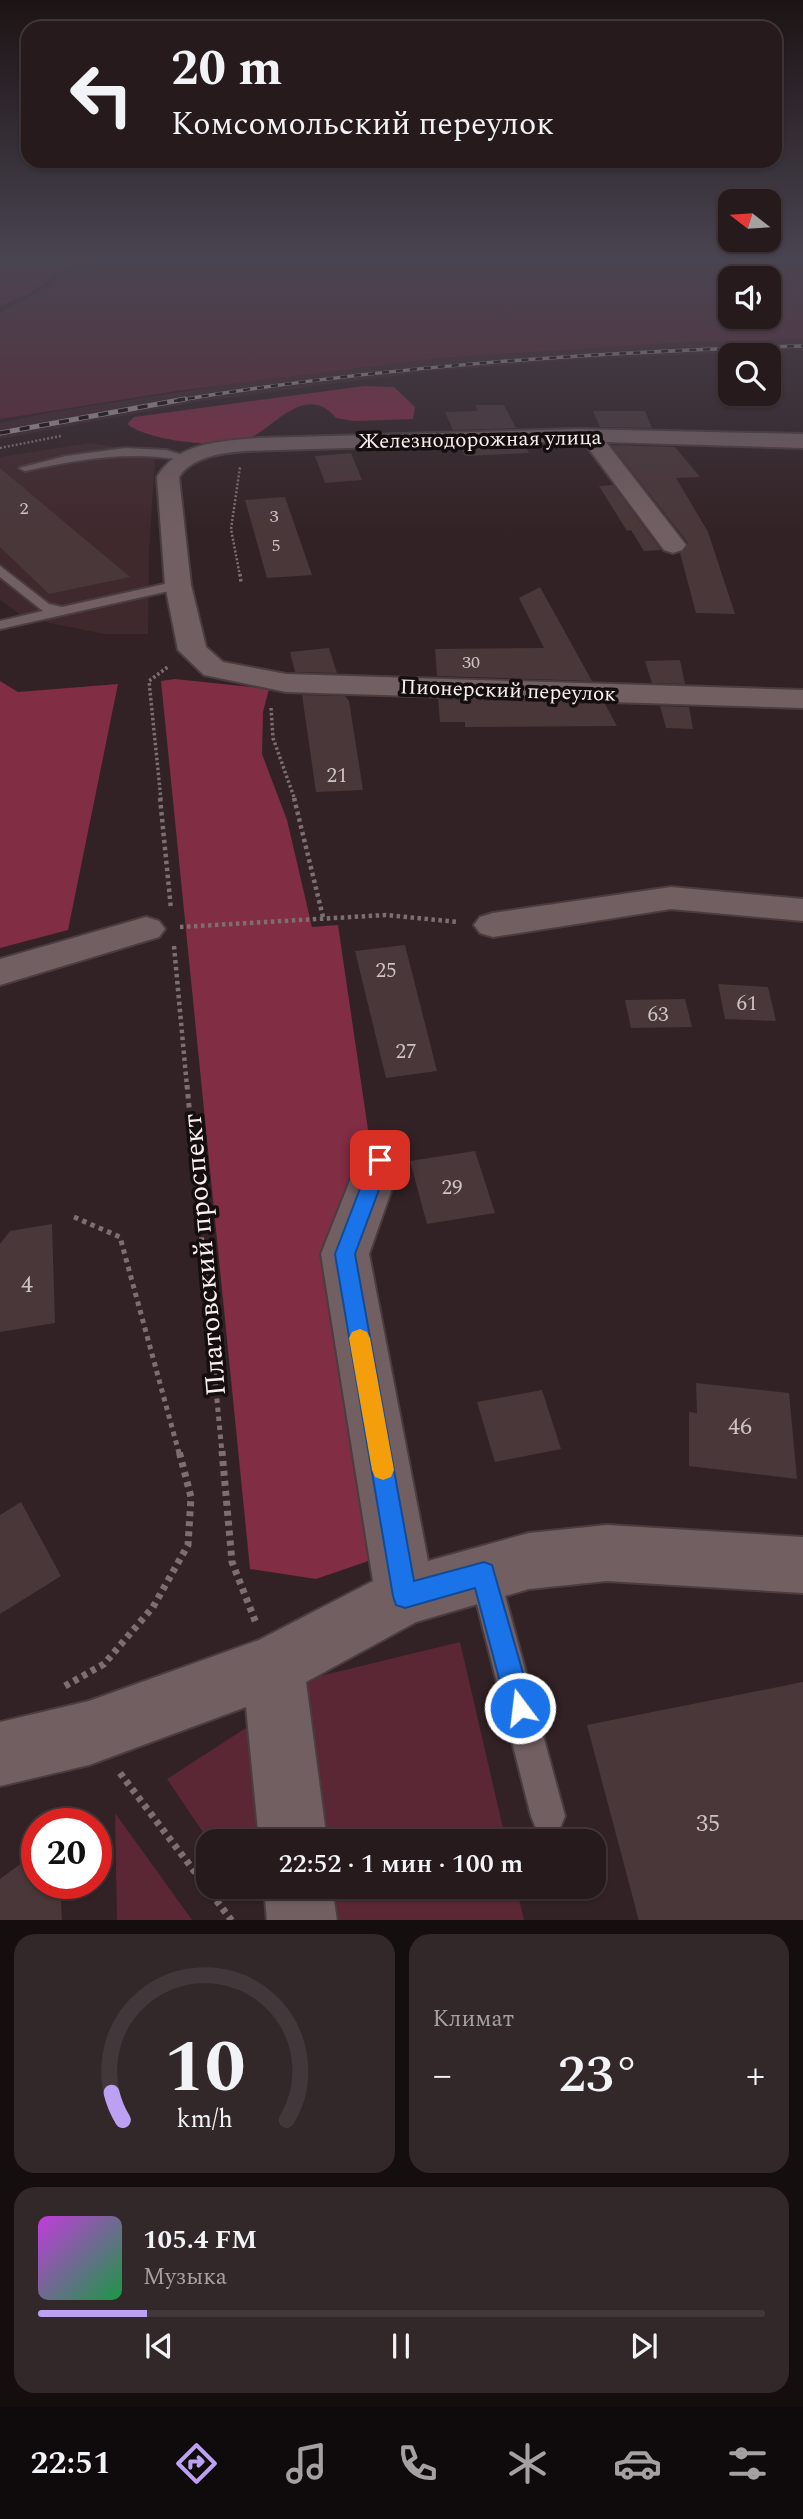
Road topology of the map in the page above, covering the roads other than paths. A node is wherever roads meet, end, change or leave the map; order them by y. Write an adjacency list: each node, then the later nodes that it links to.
1 (590, 436): 2 (street, Железнодорожная улица); 3 (street, Железнодорожная улица); 5 (street)
2 (803, 441)
3 (187, 458): 4 (lane); 7 (street)
4 (25, 468)
5 (673, 545)
6 (0, 570): 8 (lane)
7 (178, 585): 8 (lane); 10 (street, Пионерский переулок)
8 (62, 611): 9 (lane)
9 (0, 625)
10 (803, 699)
11 (803, 910): 12 (street)
12 (493, 925)
13 (163, 926): 14 (street)
14 (0, 972)
15 (380, 1160): 18 (street)
16 (803, 1565): 17 (street)
17 (484, 1574): 18 (street); 21 (lane)
18 (405, 1596): 19 (street)
19 (273, 1666): 20 (street); 22 (street)
20 (0, 1754)
21 (548, 1816)
22 (291, 1829)
23 (300, 1899): 24 (street)
24 (302, 1920)

